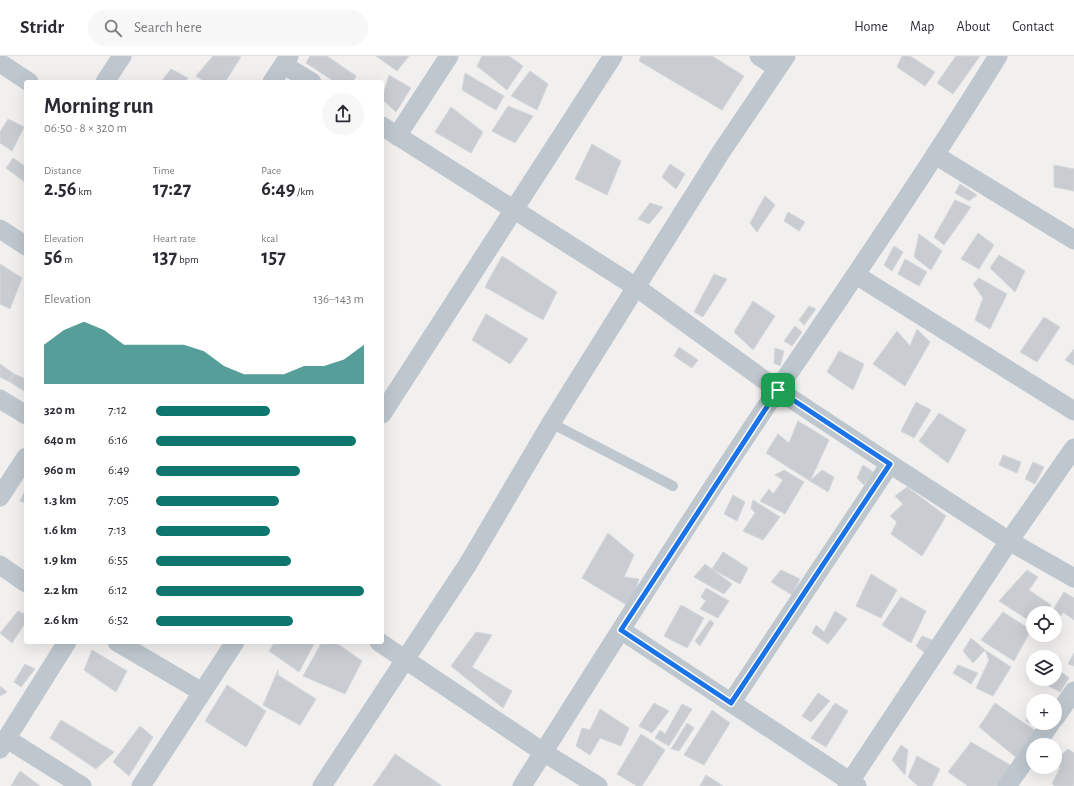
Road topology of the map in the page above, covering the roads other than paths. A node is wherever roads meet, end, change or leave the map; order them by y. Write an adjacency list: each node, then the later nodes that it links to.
1 (122, 56): 10 (street)
2 (449, 56): 13 (street)
3 (612, 56): 15 (street)
4 (759, 56): 7 (street)
5 (998, 56): 14 (street)
6 (287, 60): 11 (street); 12 (street)
7 (782, 62): 20 (street)
8 (0, 63): 9 (street)
9 (26, 80)
10 (107, 80)
11 (273, 80)
12 (310, 80)
13 (390, 131): 15 (street)
14 (935, 155): 17 (street); 19 (street)
15 (513, 209): 20 (street); 23 (street)
16 (0, 229): 18 (street)
17 (1074, 240)
18 (24, 245)
19 (856, 275): 21 (street); 24 (street)
20 (636, 287): 21 (street); 26 (street)
21 (778, 390): 29 (street); 36 (street)
22 (0, 399): 25 (street)
23 (384, 411)
24 (1074, 411)
25 (24, 414)
26 (551, 423): 30 (lane); 41 (street)
27 (1074, 448): 32 (street)
28 (24, 460): 31 (street)
29 (890, 464): 32 (street); 44 (street)
30 (673, 486)
31 (0, 497)
32 (1009, 541): 34 (street); 49 (street)
33 (0, 565): 35 (street)
34 (1074, 578)
35 (24, 582)
36 (621, 630): 44 (street); 47 (street)
37 (66, 644): 46 (street)
38 (120, 644): 43 (street)
39 (234, 644): 43 (street)
40 (383, 644): 41 (street)
41 (405, 658): 47 (street); 52 (street)
42 (1074, 691): 45 (street)
43 (202, 692): 51 (street)
44 (731, 703): 49 (street)
45 (1062, 708)
46 (4, 744): 50 (street)
47 (543, 752): 53 (street); 54 (street)
48 (1026, 759): 55 (street)
49 (851, 784)
50 (82, 786)
51 (141, 786)
52 (322, 786)
53 (522, 786)
54 (598, 786)
55 (1007, 786)

